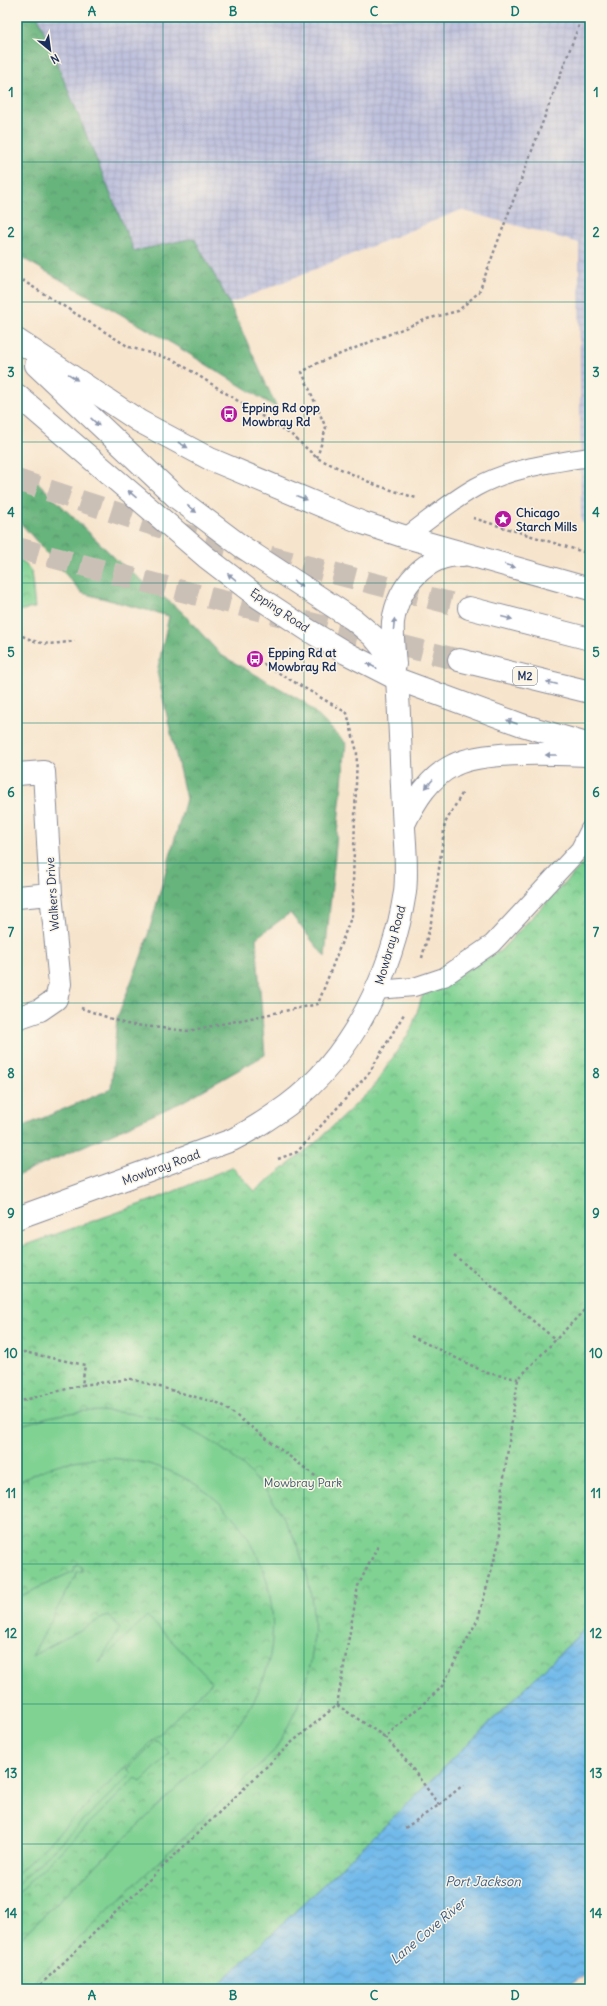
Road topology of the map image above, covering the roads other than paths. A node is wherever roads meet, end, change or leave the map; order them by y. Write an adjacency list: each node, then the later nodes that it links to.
1 (17, 340): 5 (main road, one-way to 5)
2 (17, 346): 11 (main road, one-way to 11)
3 (17, 395): 11 (main road, Epping Road, one-way to 3)
4 (590, 457): 5 (lane)
5 (406, 537): 6 (main road)
6 (472, 555): 7 (main road, one-way to 7); 11 (main road, Mowbray Road, one-way to 6)
7 (590, 589)
8 (469, 608): 9 (main road, one-way to 9)
9 (590, 639)
10 (459, 660): 12 (main road, M2, one-way to 10)
11 (396, 671): 13 (main road, Epping Road, one-way to 11); 16 (main road, Mowbray Road)
12 (590, 692)
13 (590, 745)
14 (590, 755): 16 (main road, one-way to 16)
15 (17, 774): 18 (main road, Walkers Drive)
16 (403, 825): 20 (main road, Mowbray Road)
17 (590, 829): 20 (lane)
18 (51, 894): 19 (main road); 21 (main road, Walkers Drive)
19 (17, 897)
20 (377, 990): 22 (main road, Mowbray Road)
21 (17, 1018)
22 (17, 1218)

